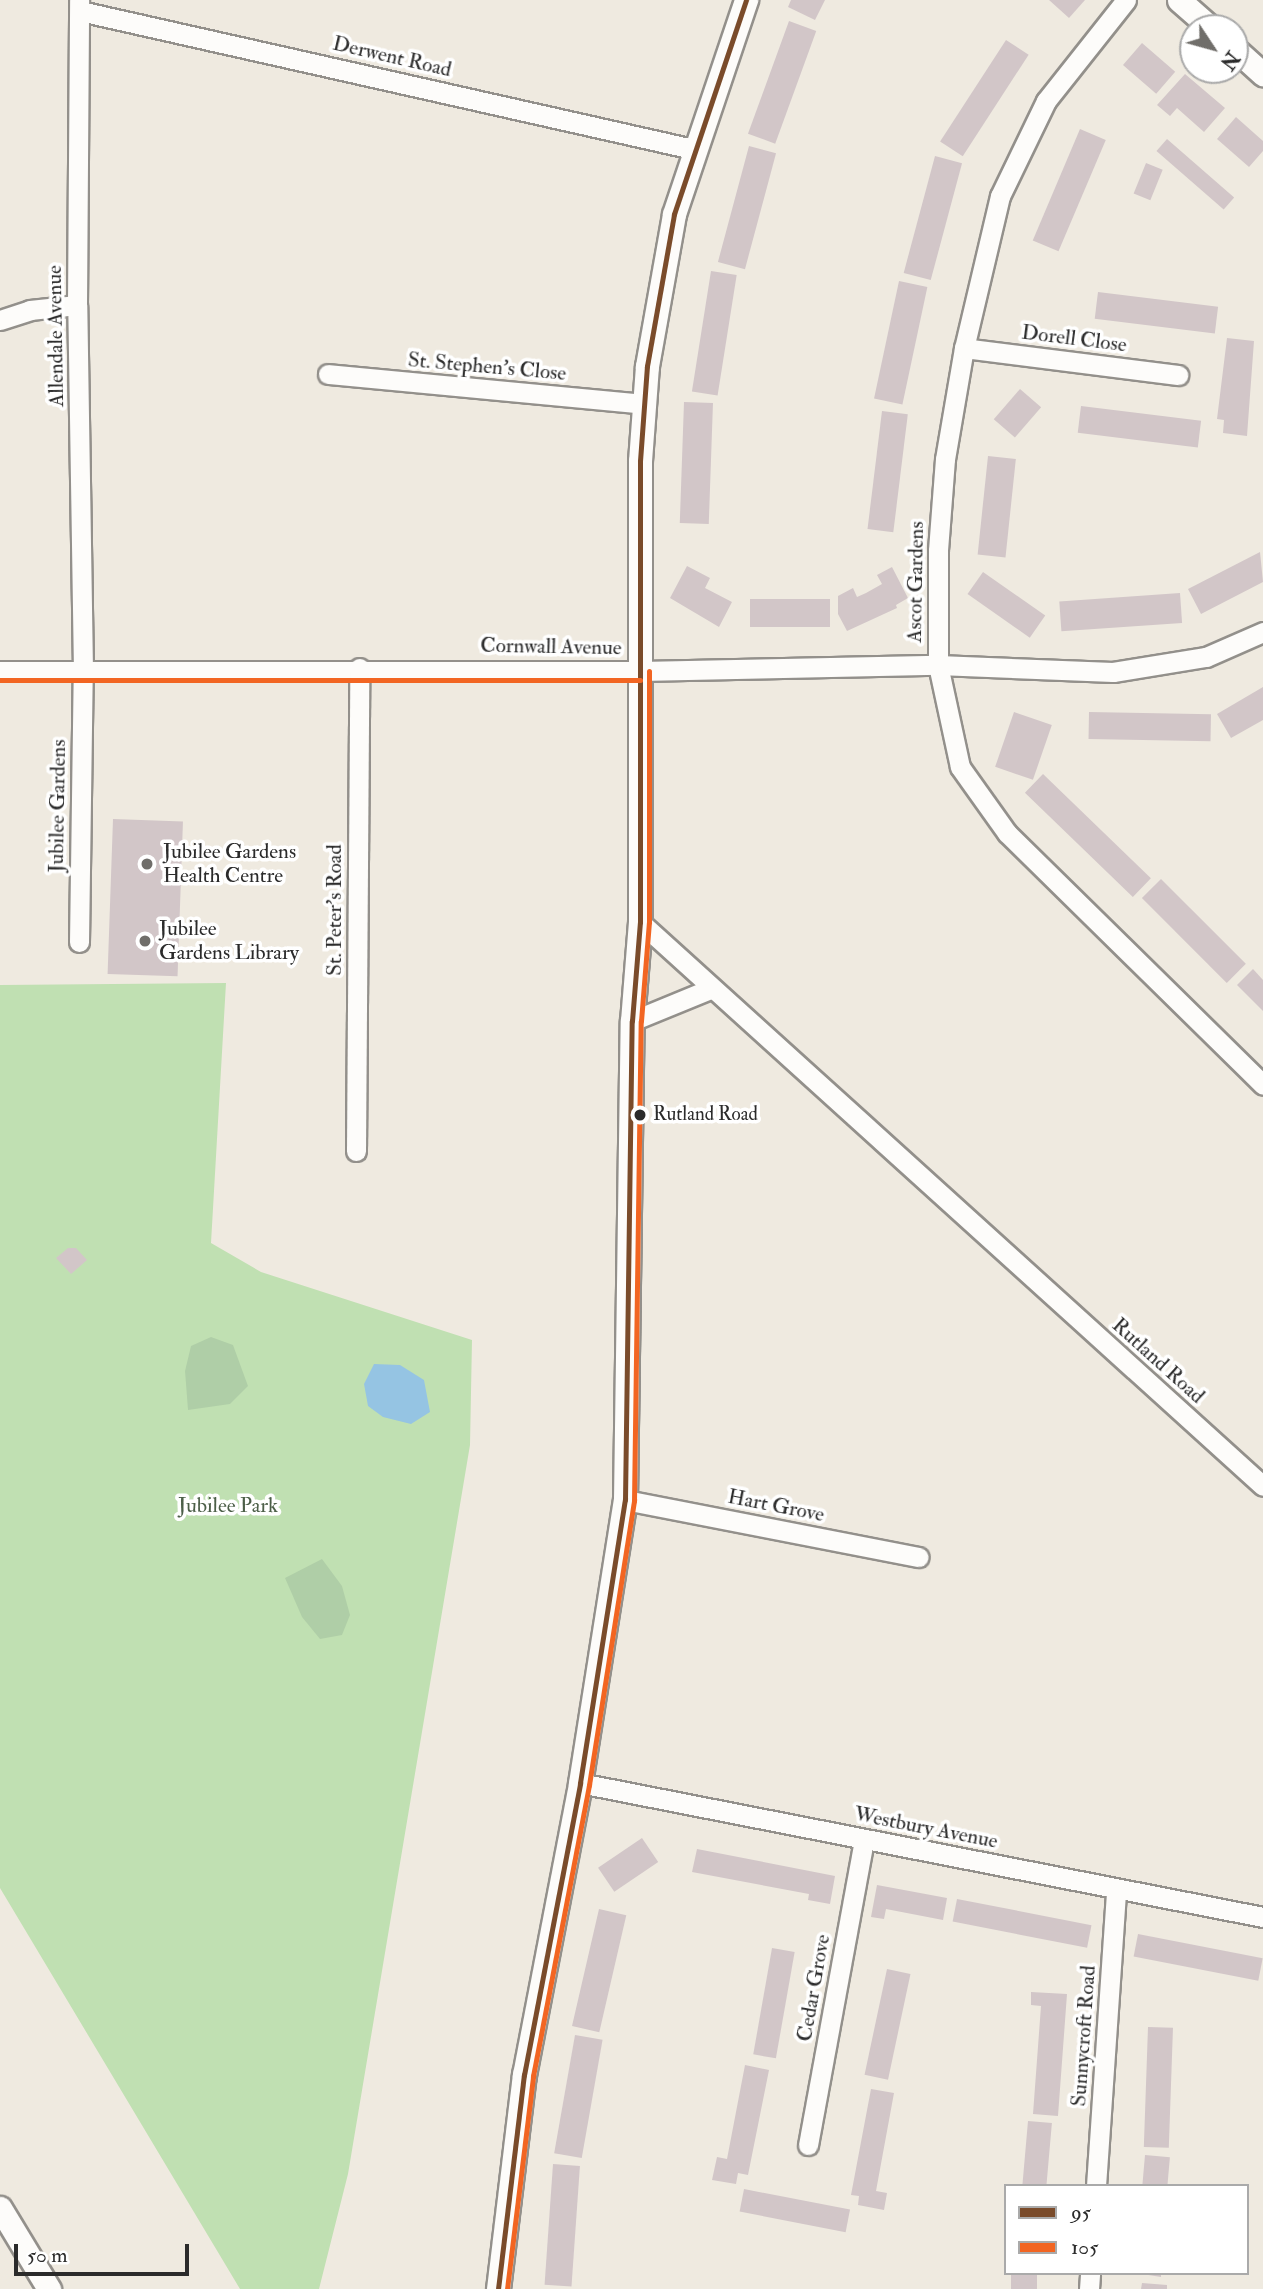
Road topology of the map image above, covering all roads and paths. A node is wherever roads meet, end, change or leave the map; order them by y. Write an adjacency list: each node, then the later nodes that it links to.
1 (746, 0): 8 (street)
2 (1126, 0): 11 (street, Ascot Gardens)
3 (1179, 0): 5 (street)
4 (80, 5): 8 (street, Derwent Road); 9 (street, Allendale Avenue)
5 (1195, 14)
6 (1249, 62): 7 (street)
7 (1263, 74)
8 (693, 149): 14 (street)
9 (77, 305): 10 (street); 19 (street, Allendale Avenue)
10 (0, 320)
11 (964, 348): 13 (street, Dorell Close); 16 (street, Ascot Gardens)
12 (328, 374): 14 (street, St. Stephen's Close)
13 (1178, 374)
14 (643, 404): 20 (street)
15 (1263, 632): 16 (street, Cornwall Avenue)
16 (938, 665): 20 (street, Cornwall Avenue); 25 (street, Ascot Gardens)
17 (359, 668): 19 (street, Cornwall Avenue); 20 (street, Cornwall Avenue); 26 (street, St. Peter's Road)
18 (0, 671): 19 (street, Cornwall Avenue)
19 (83, 671): 22 (street, Jubilee Gardens)
20 (640, 671): 21 (street)
21 (640, 922): 23 (street, Rutland Road); 24 (street)
22 (79, 942)
23 (710, 989): 24 (street); 27 (street, Rutland Road)
24 (632, 1021): 28 (street)
25 (1263, 1085)
26 (356, 1152)
27 (1263, 1486)
28 (625, 1500): 29 (street, Hart Grove); 30 (street)
29 (919, 1557)
30 (580, 1783): 31 (street, Westbury Avenue); 38 (street)
31 (864, 1839): 32 (street, Westbury Avenue); 34 (street, Cedar Grove)
32 (1116, 1889): 33 (street, Westbury Avenue); 35 (street, Sunnycroft Road)
33 (1263, 1917)
34 (808, 2145)
35 (1096, 2184)
36 (0, 2208): 37 (street)
37 (49, 2289)
38 (498, 2289)

